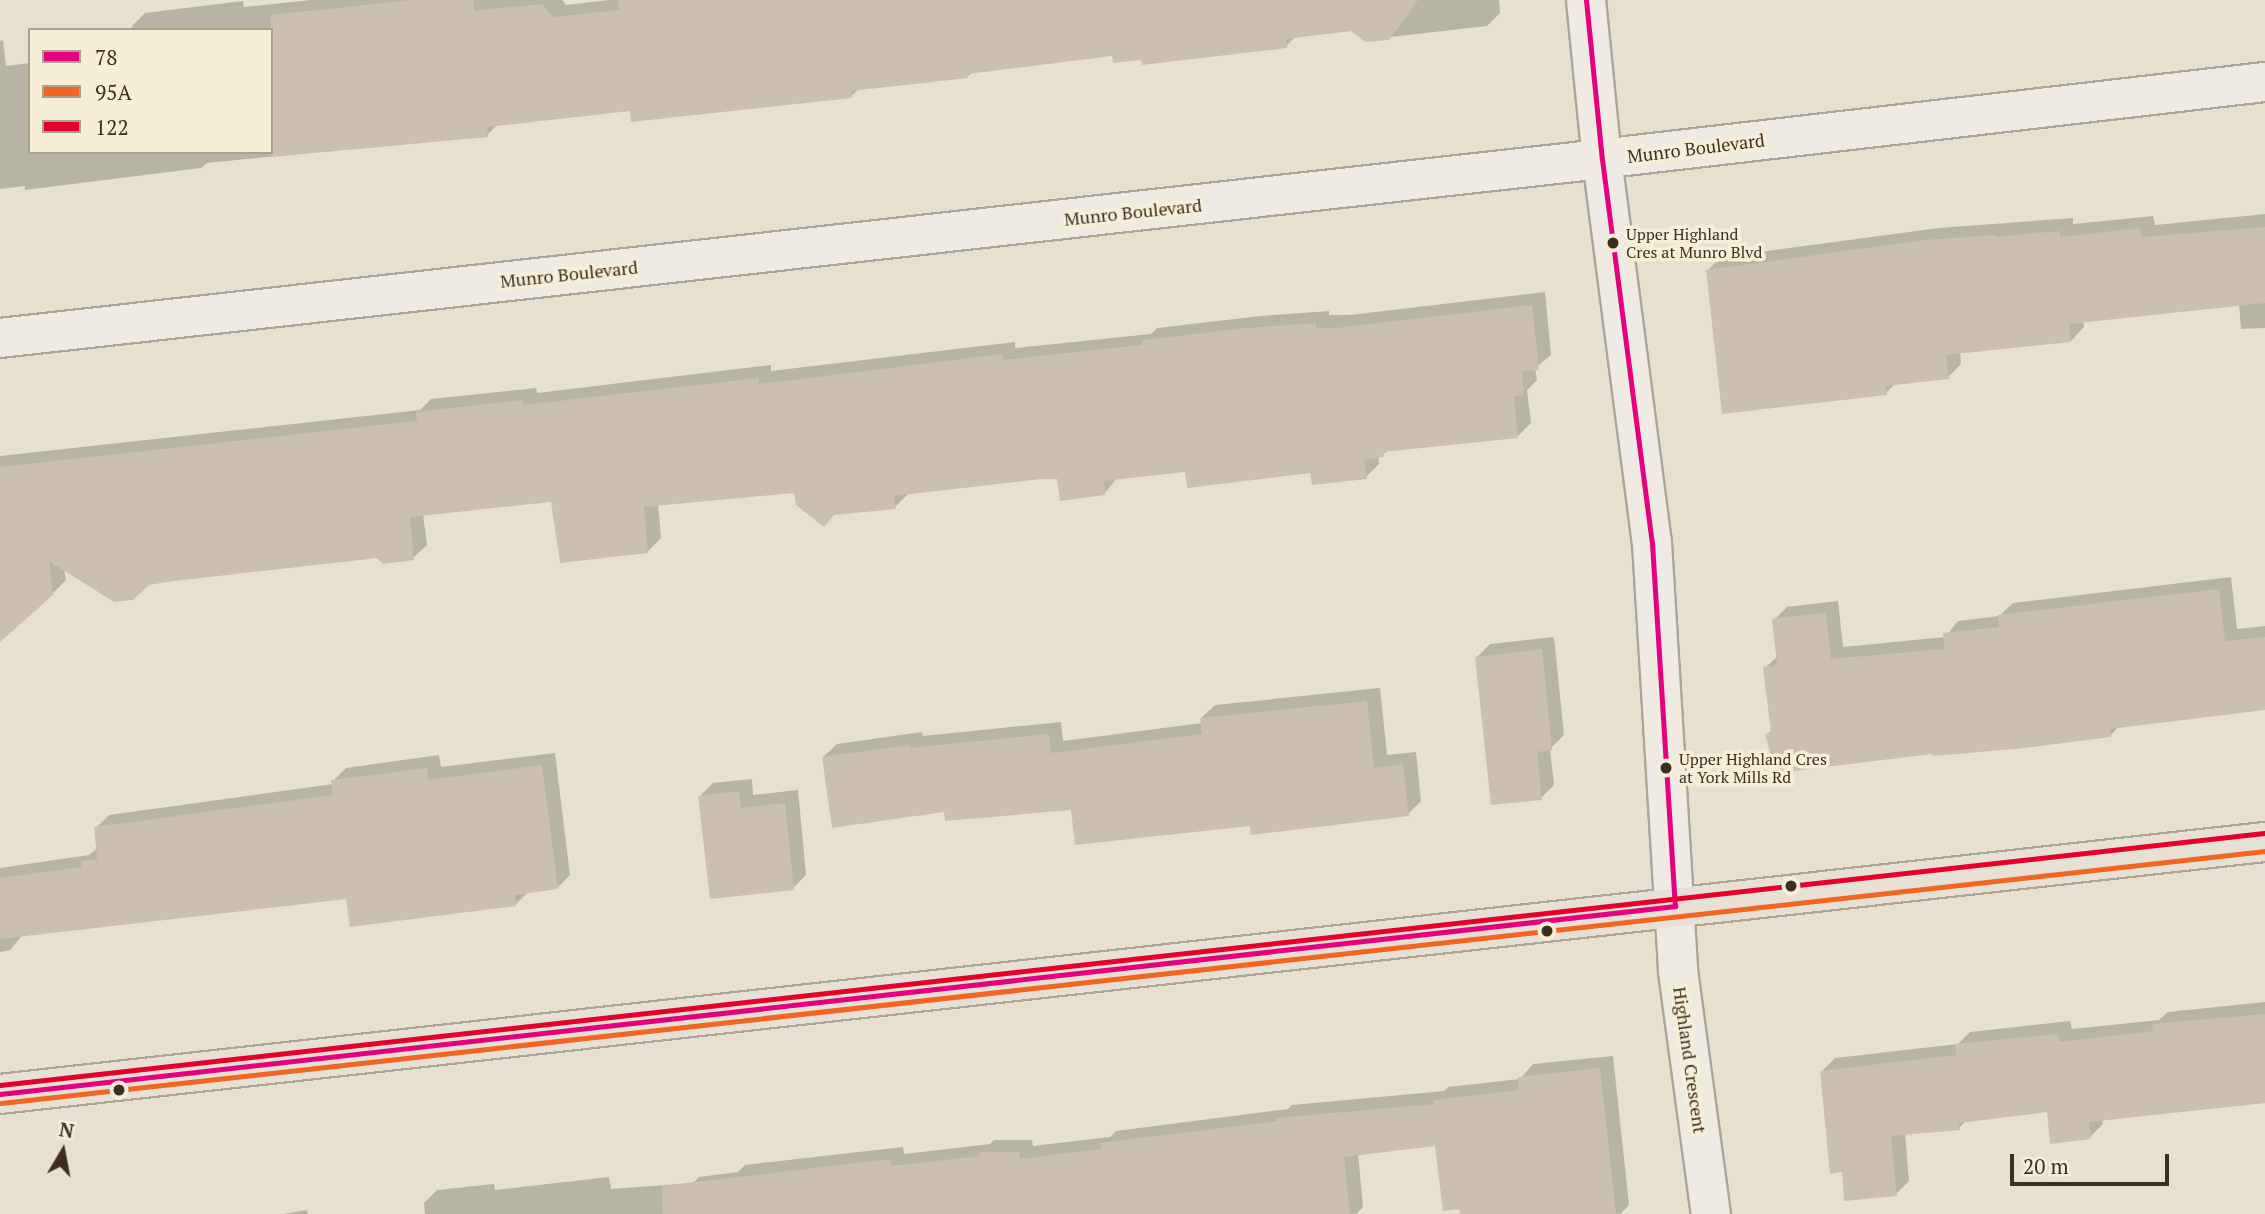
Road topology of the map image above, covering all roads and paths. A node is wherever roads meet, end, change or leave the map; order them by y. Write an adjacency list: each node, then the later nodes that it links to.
1 (1586, 0): 3 (street, Highland Crescent)
2 (2265, 82): 3 (street, Munro Boulevard)
3 (1602, 159): 4 (street, Munro Boulevard); 6 (street, Highland Crescent)
4 (0, 338)
5 (2265, 842): 6 (main road)
6 (1675, 906): 7 (main road); 8 (street, Highland Crescent)
7 (0, 1094)
8 (1711, 1214)

